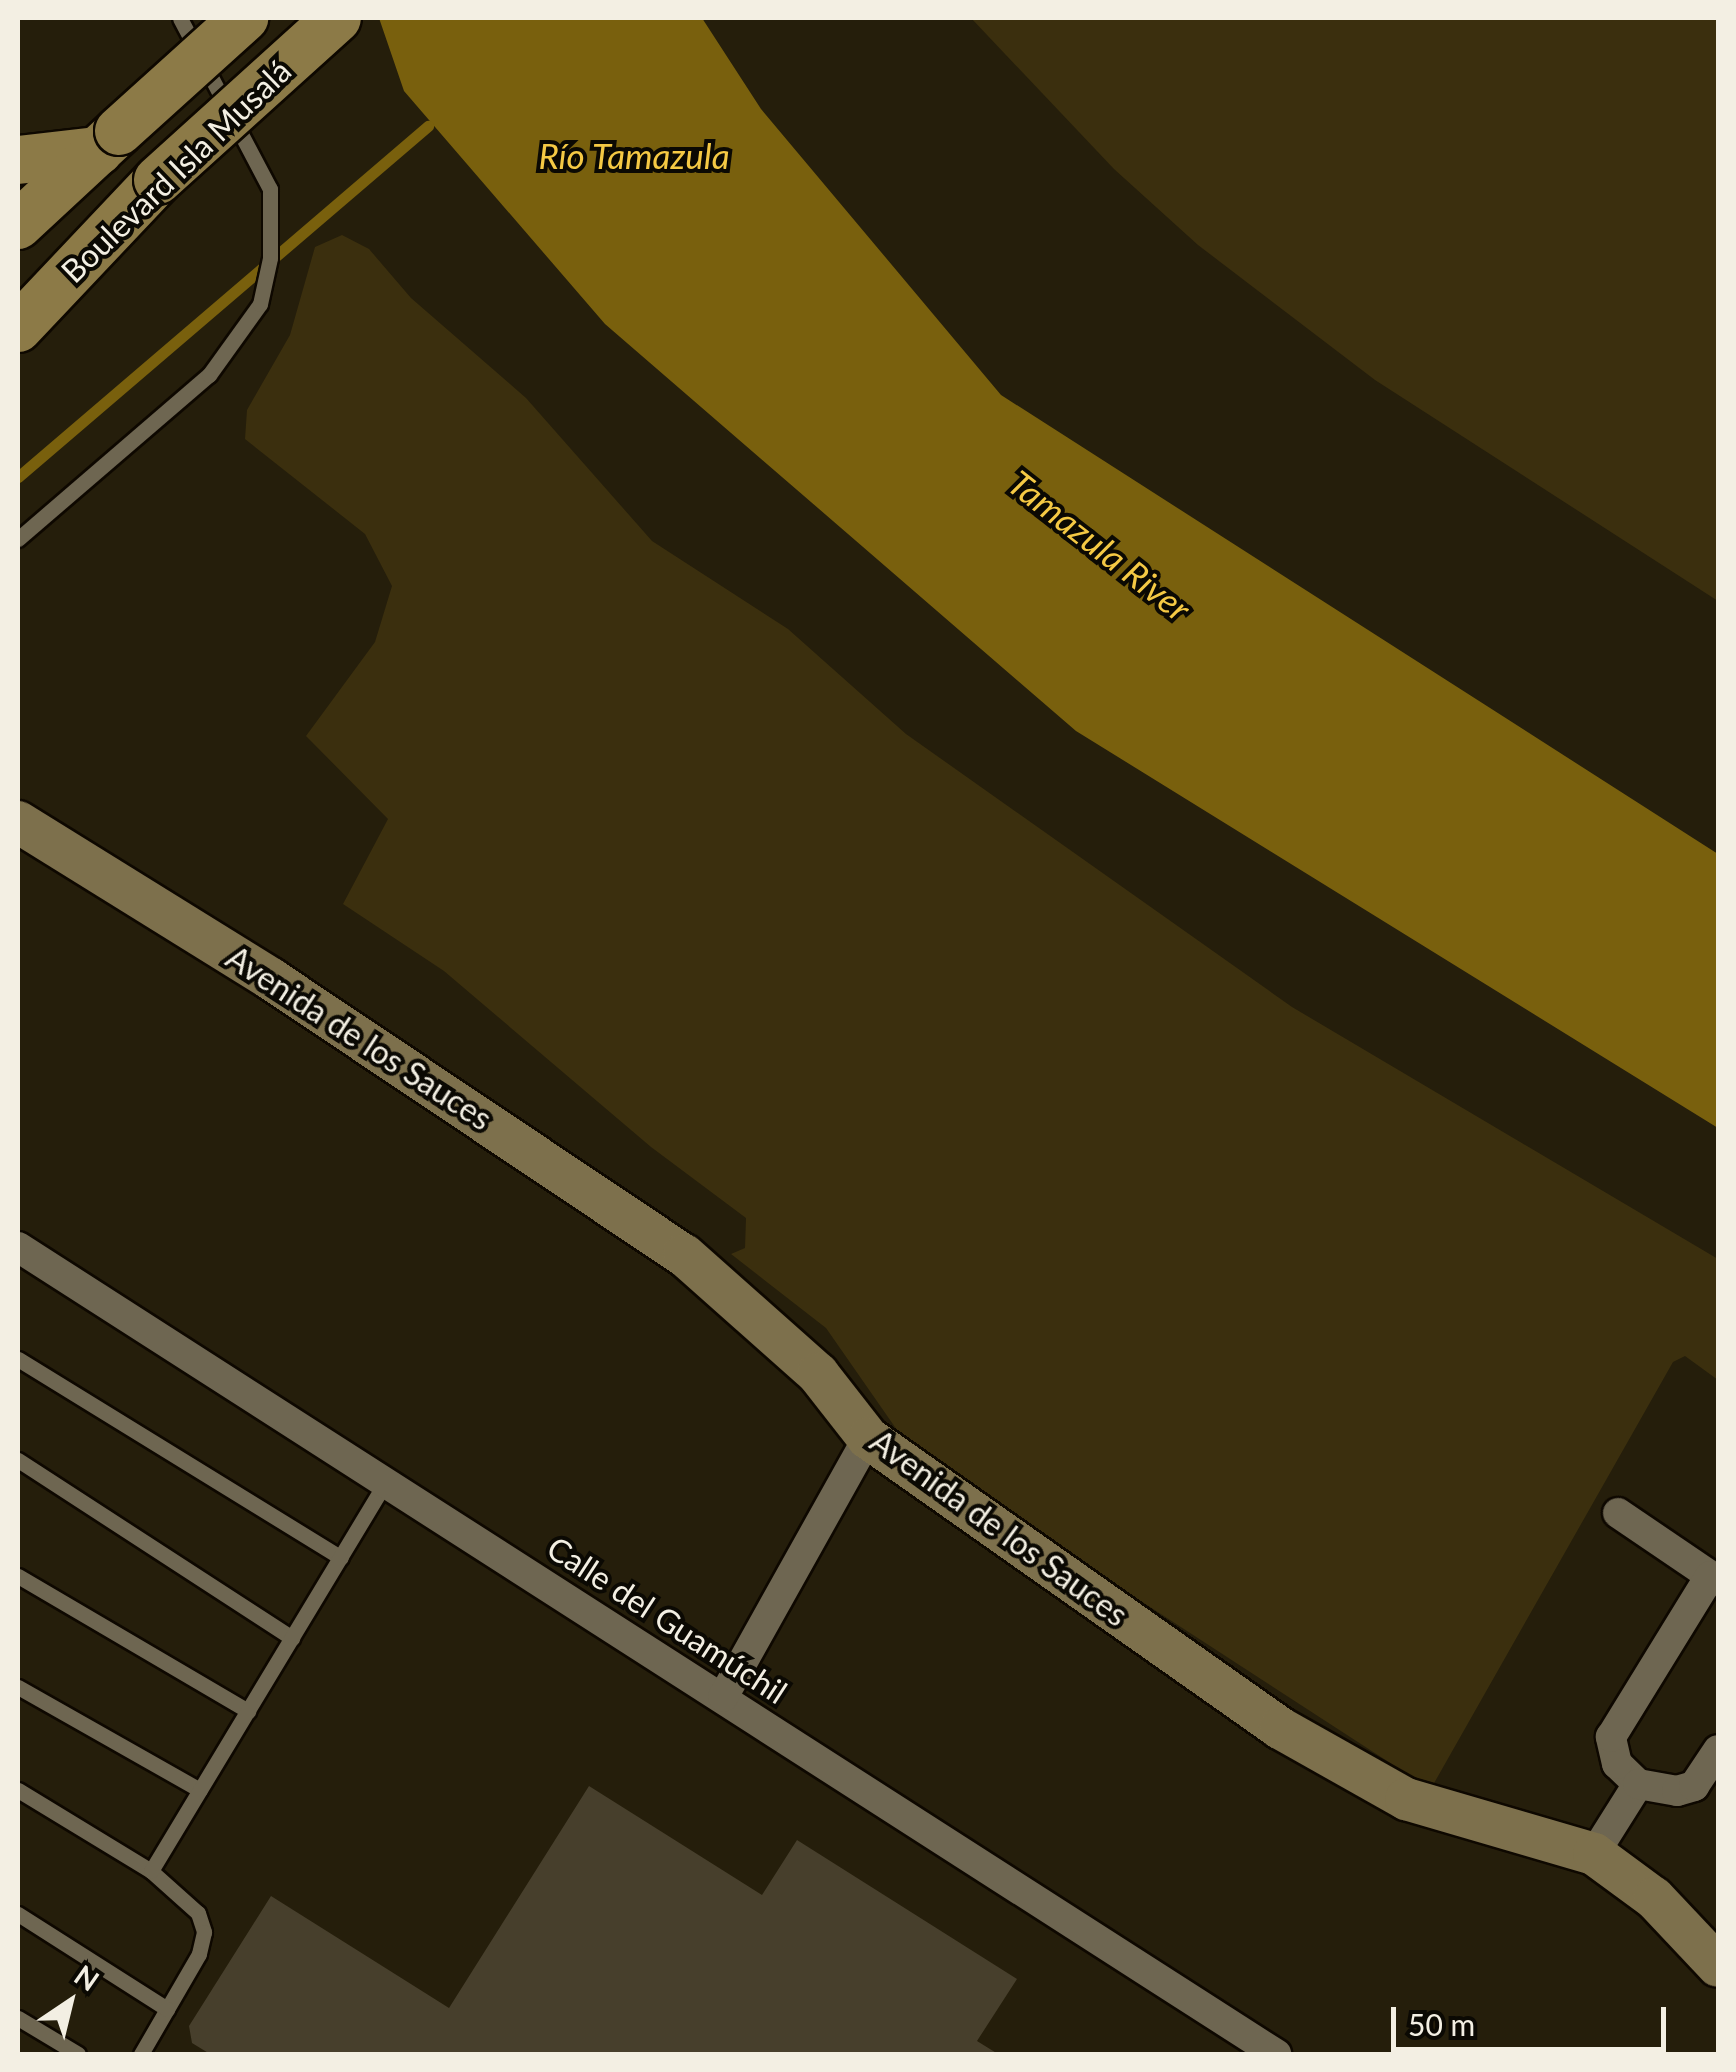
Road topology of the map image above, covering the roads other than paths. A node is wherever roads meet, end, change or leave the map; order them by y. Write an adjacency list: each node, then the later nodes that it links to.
1 (180, 18): 8 (lane)
2 (244, 18): 4 (main road, Boulevard Isla Musalá, bridge)
3 (337, 18): 7 (main road, Boulevard Isla Musalá, bridge)
4 (109, 141): 5 (main road); 6 (main road, Boulevard Isla Musalá)
5 (18, 160)
6 (18, 226)
7 (18, 328)
8 (18, 539)
9 (18, 822): 12 (street, Avenida de los Sauces)
10 (18, 1248): 14 (street, Calle del Guamúchil)
11 (18, 1359): 16 (lane)
12 (868, 1438): 21 (street); 27 (street, Avenida de los Sauces)
13 (18, 1460): 19 (lane)
14 (385, 1482): 16 (lane); 21 (street, Calle del Guamúchil)
15 (1618, 1513): 18 (street)
16 (341, 1558): 19 (lane)
17 (18, 1576): 22 (lane)
18 (1714, 1579): 24 (street)
19 (292, 1638): 22 (lane)
20 (18, 1687): 26 (lane)
21 (723, 1697): 35 (street, Calle del Guamúchil)
22 (248, 1711): 26 (lane)
23 (1718, 1750): 24 (street)
24 (1638, 1784): 27 (street)
25 (18, 1790): 28 (lane)
26 (200, 1790): 28 (lane)
27 (1594, 1854): 30 (street, Avenida de los Sauces)
28 (151, 1870): 31 (lane)
29 (18, 1914): 31 (lane)
30 (1718, 1966)
31 (168, 2009): 34 (lane)
32 (18, 2018): 33 (lane)
33 (78, 2054)
34 (142, 2054)
35 (1276, 2054)

